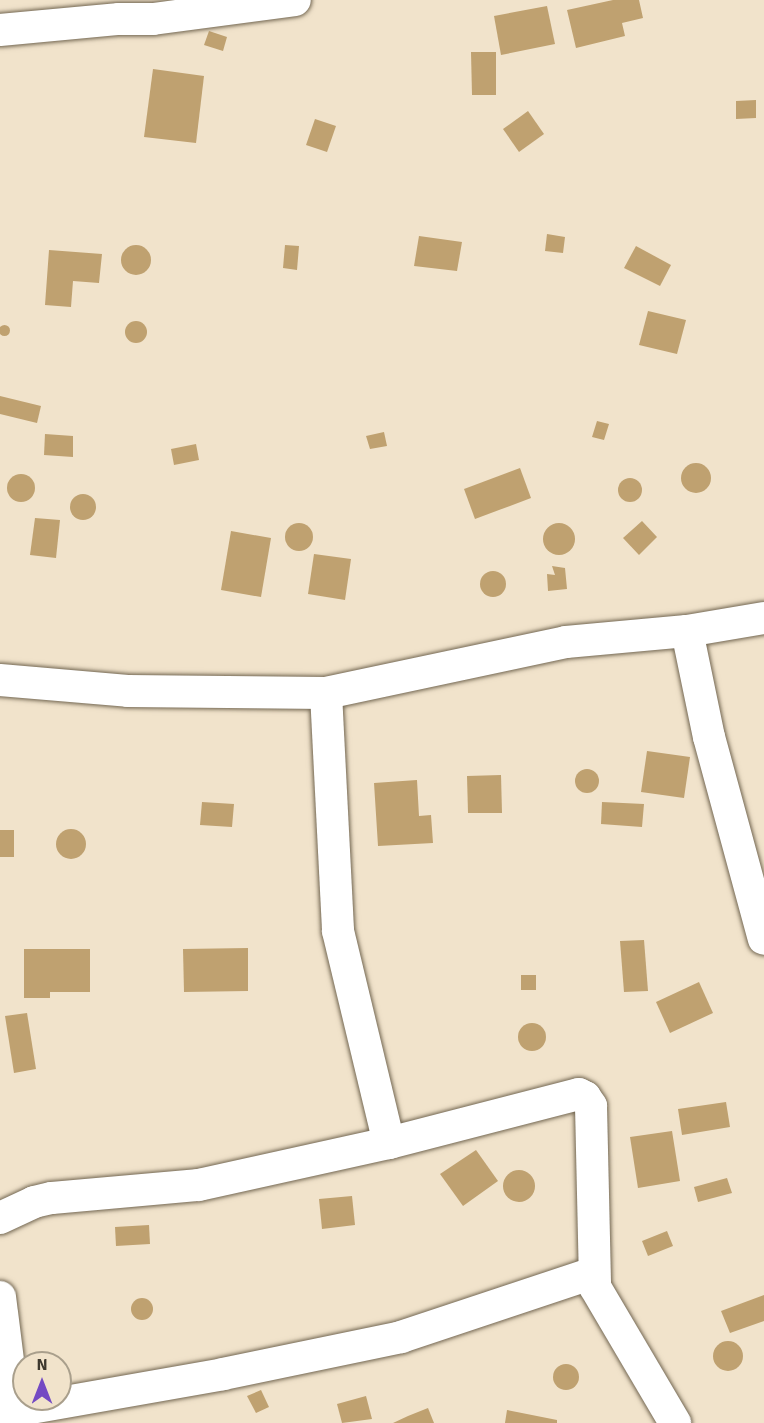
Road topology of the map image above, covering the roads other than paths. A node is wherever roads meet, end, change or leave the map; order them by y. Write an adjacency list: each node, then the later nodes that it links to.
1 (295, 0): 2 (street)
2 (0, 30)
3 (764, 618): 4 (street)
4 (687, 631): 6 (street); 7 (street)
5 (0, 680): 6 (street)
6 (326, 693): 8 (street)
7 (764, 939)
8 (389, 1143): 9 (street); 10 (street)
9 (0, 1218)
10 (593, 1273): 12 (street); 13 (street)
11 (0, 1297): 12 (street)
12 (15, 1417)
13 (675, 1423)

